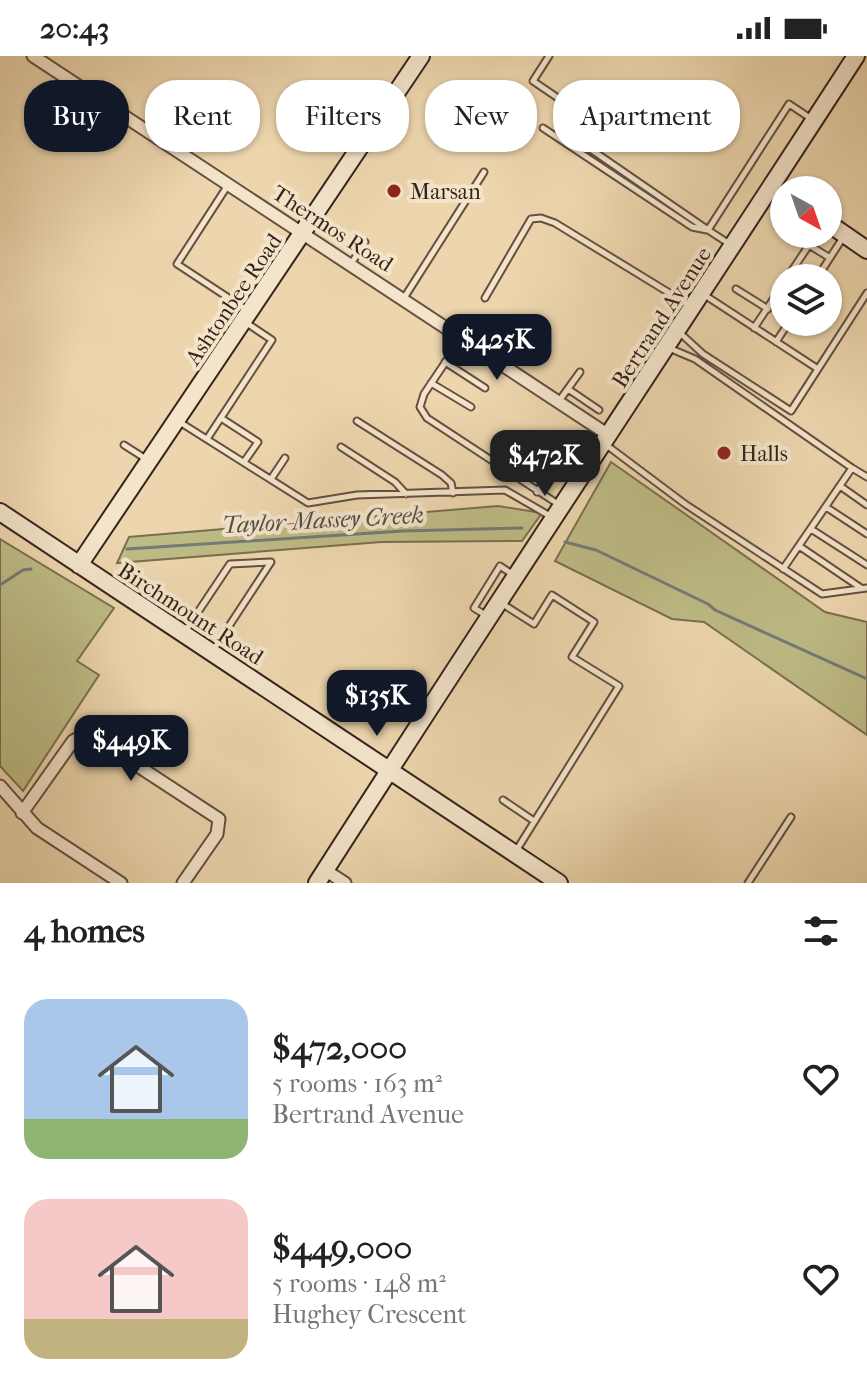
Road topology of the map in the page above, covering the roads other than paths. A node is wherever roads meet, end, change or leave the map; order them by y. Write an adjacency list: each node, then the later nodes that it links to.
1 (33, 56): 10 (street, Thermos Road)
2 (421, 56): 13 (street, Ashtonbee Road)
3 (549, 56): 12 (lane)
4 (856, 56): 5 (lane); 6 (street, Bertrand Avenue)
5 (866, 63)
6 (814, 120): 9 (street, Bertrand Avenue); 12 (lane)
7 (543, 128): 12 (lane)
8 (484, 172): 25 (lane)
9 (786, 176)
10 (229, 185): 13 (street, Thermos Road); 29 (lane)
11 (770, 200): 16 (street, Bertrand Avenue)
12 (708, 230): 16 (lane)
13 (304, 233): 19 (street, Thermos Road); 29 (street, Ashtonbee Road)
14 (844, 235): 17 (street); 18 (lane)
15 (365, 242): 19 (lane)
16 (733, 247): 26 (street, Bertrand Avenue)
17 (867, 250)
18 (830, 258): 20 (lane); 21 (lane)
19 (351, 264): 25 (street, Thermos Road)
20 (796, 264)
21 (826, 264)
22 (736, 289): 28 (lane)
23 (867, 293): 39 (lane)
24 (485, 298): 26 (lane)
25 (404, 299): 33 (street, Thermos Road)
26 (698, 301): 30 (lane); 31 (street, Bertrand Avenue)
27 (770, 306): 28 (lane)
28 (768, 309): 30 (lane)
29 (247, 316): 47 (lane); 48 (street, Ashtonbee Road)
30 (754, 328): 35 (lane)
31 (679, 331): 36 (street, Bertrand Avenue); 39 (lane)
32 (780, 336): 35 (lane)
33 (463, 338): 37 (lane); 38 (street, Thermos Road)
34 (530, 339): 38 (lane)
35 (776, 342): 39 (lane)
36 (668, 347): 51 (street, Bertrand Avenue); 58 (lane)
37 (445, 362): 41 (lane); 42 (lane)
38 (508, 368): 44 (street, Thermos Road)
39 (818, 369)
40 (580, 372): 43 (lane)
41 (431, 383): 45 (lane); 62 (lane)
42 (485, 388)
43 (568, 389): 44 (lane); 46 (lane)
44 (559, 402): 51 (street, Thermos Road)
45 (471, 407)
46 (599, 410)
47 (221, 418): 50 (lane); 57 (lane)
48 (177, 421): 50 (lane); 56 (street, Ashtonbee Road)
49 (357, 421): 63 (lane)
50 (207, 439): 57 (lane)
51 (607, 440): 68 (street, Bertrand Avenue); 74 (lane)
52 (124, 445): 56 (lane)
53 (341, 447): 64 (lane)
54 (561, 457): 62 (lane)
55 (285, 458): 60 (lane)
56 (150, 462): 72 (street, Ashtonbee Road)
57 (244, 462): 60 (lane)
58 (852, 468): 59 (lane); 61 (lane)
59 (867, 477)
60 (271, 479): 64 (lane)
61 (840, 486): 65 (lane); 66 (lane)
62 (537, 492): 68 (lane)
63 (453, 493): 64 (lane); 68 (lane)
64 (407, 494)
65 (867, 505)
66 (826, 507): 69 (lane); 70 (lane)
67 (0, 512): 72 (street, Birchmount Road)
68 (558, 513): 75 (street, Bertrand Avenue)
69 (811, 529): 71 (lane); 73 (lane)
70 (867, 534)
71 (799, 546): 74 (lane); 76 (lane)
72 (79, 565): 79 (street, Birchmount Road)
73 (867, 565)
74 (783, 569): 76 (lane)
75 (516, 577): 77 (street, Bertrand Avenue); 78 (lane)
76 (864, 588)
77 (500, 602): 78 (street, Bertrand Avenue); 86 (lane)
78 (490, 618): 81 (street, Bertrand Avenue)
79 (183, 634): 80 (street, Birchmount Road); 80 (lane)
80 (211, 653): 81 (street, Birchmount Road)
81 (388, 770): 87 (street, Birchmount Road); 88 (street, Bertrand Avenue)
82 (0, 786): 84 (street)
83 (503, 800): 86 (lane)
84 (22, 813): 89 (street); 90 (street)
85 (791, 817): 93 (lane)
86 (534, 821): 87 (lane)
87 (514, 853): 92 (street, Birchmount Road)
88 (321, 876): 91 (street)
89 (121, 883)
90 (183, 883)
91 (345, 883)
92 (559, 883)
93 (748, 883)

